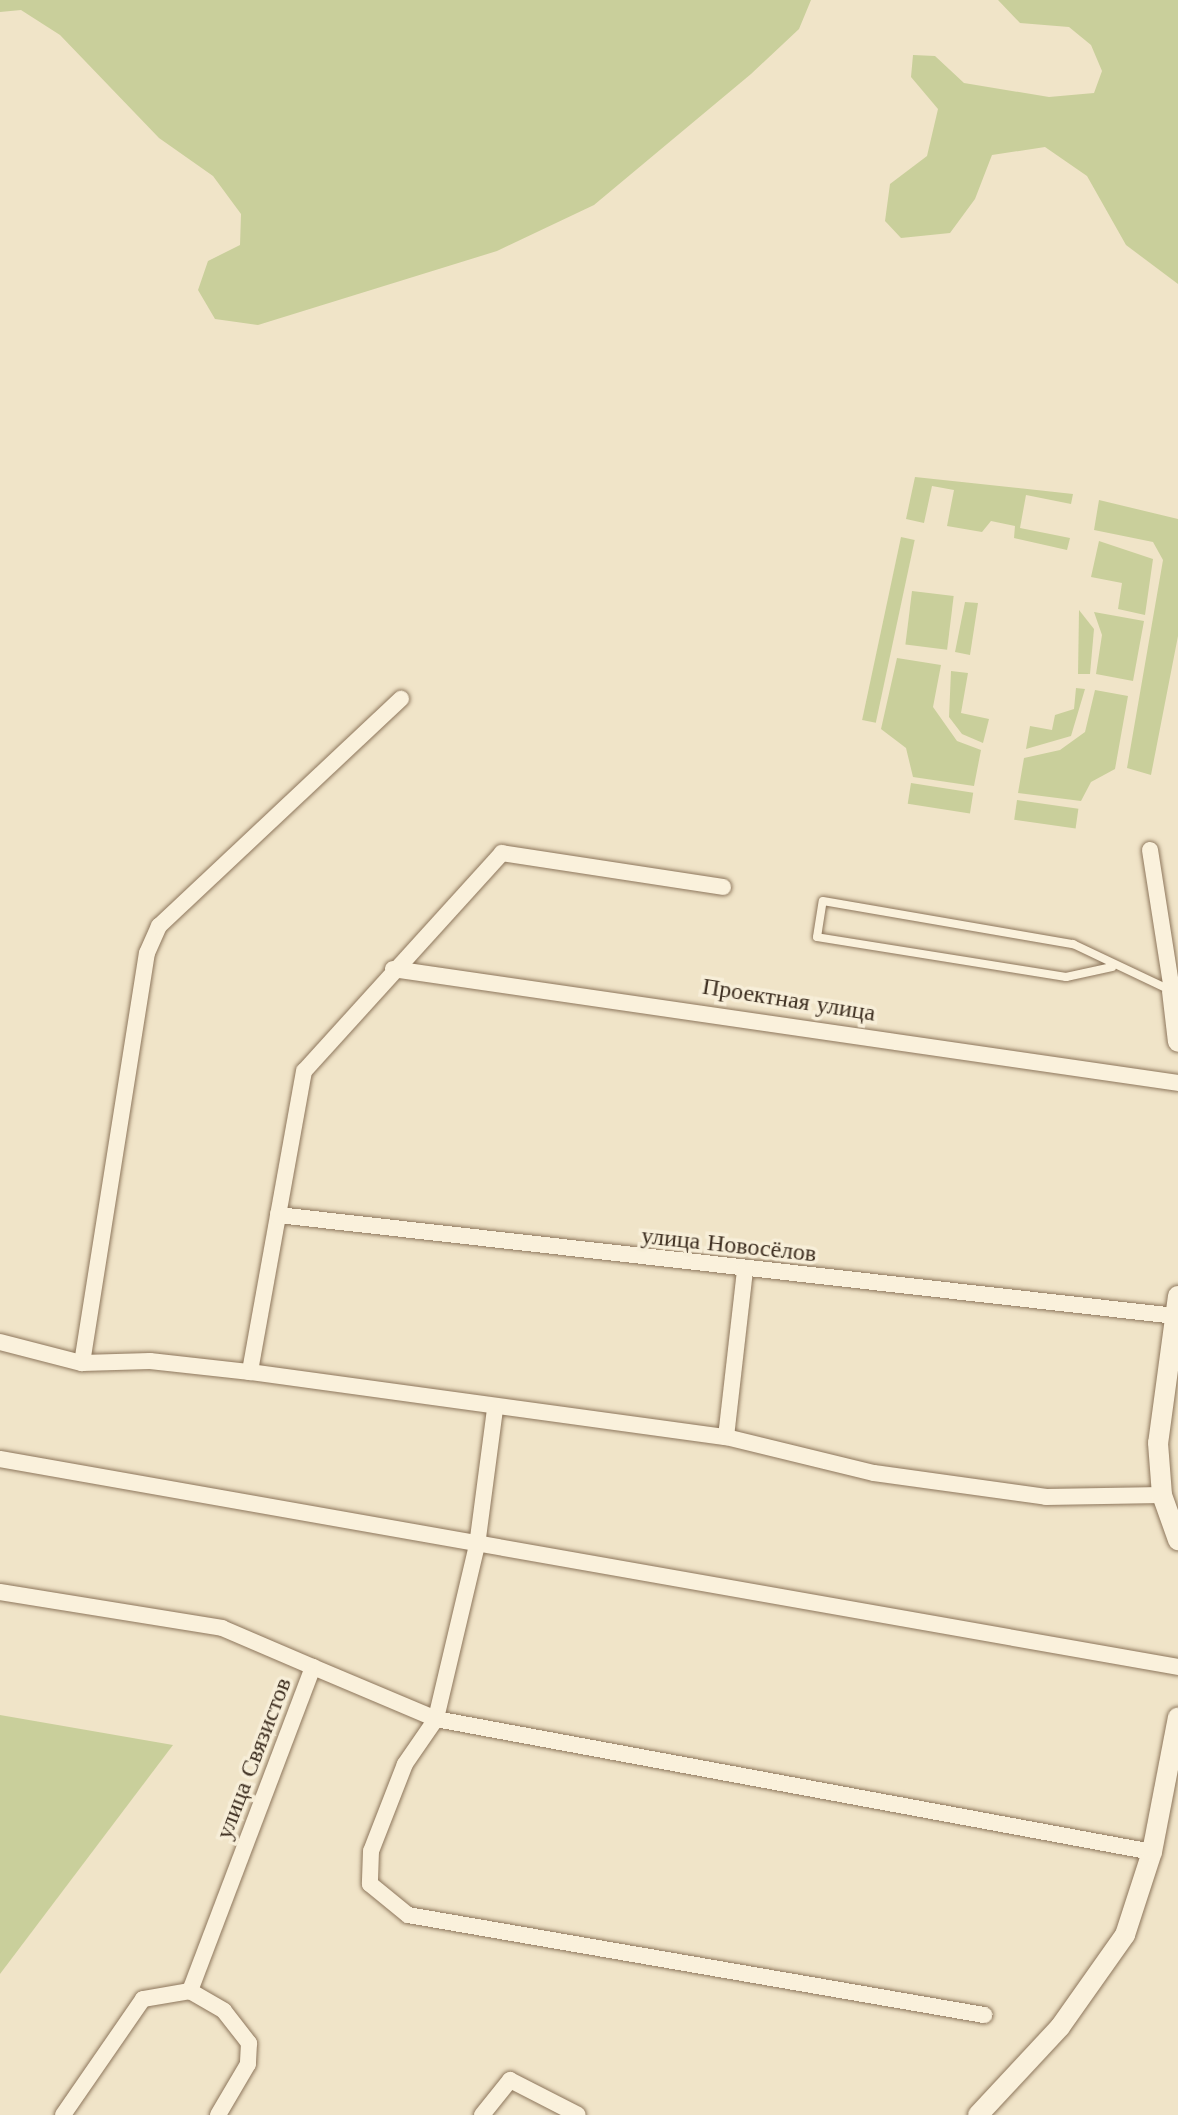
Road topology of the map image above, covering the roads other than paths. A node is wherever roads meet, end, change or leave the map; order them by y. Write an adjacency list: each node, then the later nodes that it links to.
1 (401, 699): 13 (street)
2 (1150, 850): 6 (street)
3 (723, 887): 5 (street)
4 (1112, 967): 4 (lane); 6 (lane)
5 (393, 969): 8 (street, Проектная улица); 9 (street)
6 (1172, 991): 7 (street)
7 (1178, 1042)
8 (1178, 1083)
9 (278, 1215): 10 (street, улица Новосёлов); 14 (street)
10 (745, 1270): 11 (street, улица Новосёлов); 16 (street)
11 (1177, 1306): 18 (street)
12 (0, 1342): 13 (street)
13 (82, 1363): 14 (street)
14 (250, 1372): 15 (street)
15 (495, 1409): 16 (street); 20 (street)
16 (726, 1437): 18 (street)
17 (0, 1459): 20 (street)
18 (1162, 1495): 19 (street)
19 (1178, 1540)
20 (477, 1545): 23 (street); 25 (street)
21 (0, 1592): 22 (street, улица Связистов)
22 (313, 1667): 25 (street); 27 (street, улица Связистов)
23 (1178, 1667)
24 (1178, 1717): 26 (street)
25 (436, 1719): 26 (street); 28 (street)
26 (1152, 1852): 33 (street)
27 (190, 1991): 29 (street); 30 (street)
28 (984, 2015)
29 (63, 2115)
30 (218, 2115)
31 (482, 2115): 32 (street)
32 (578, 2115)
33 (978, 2115)

